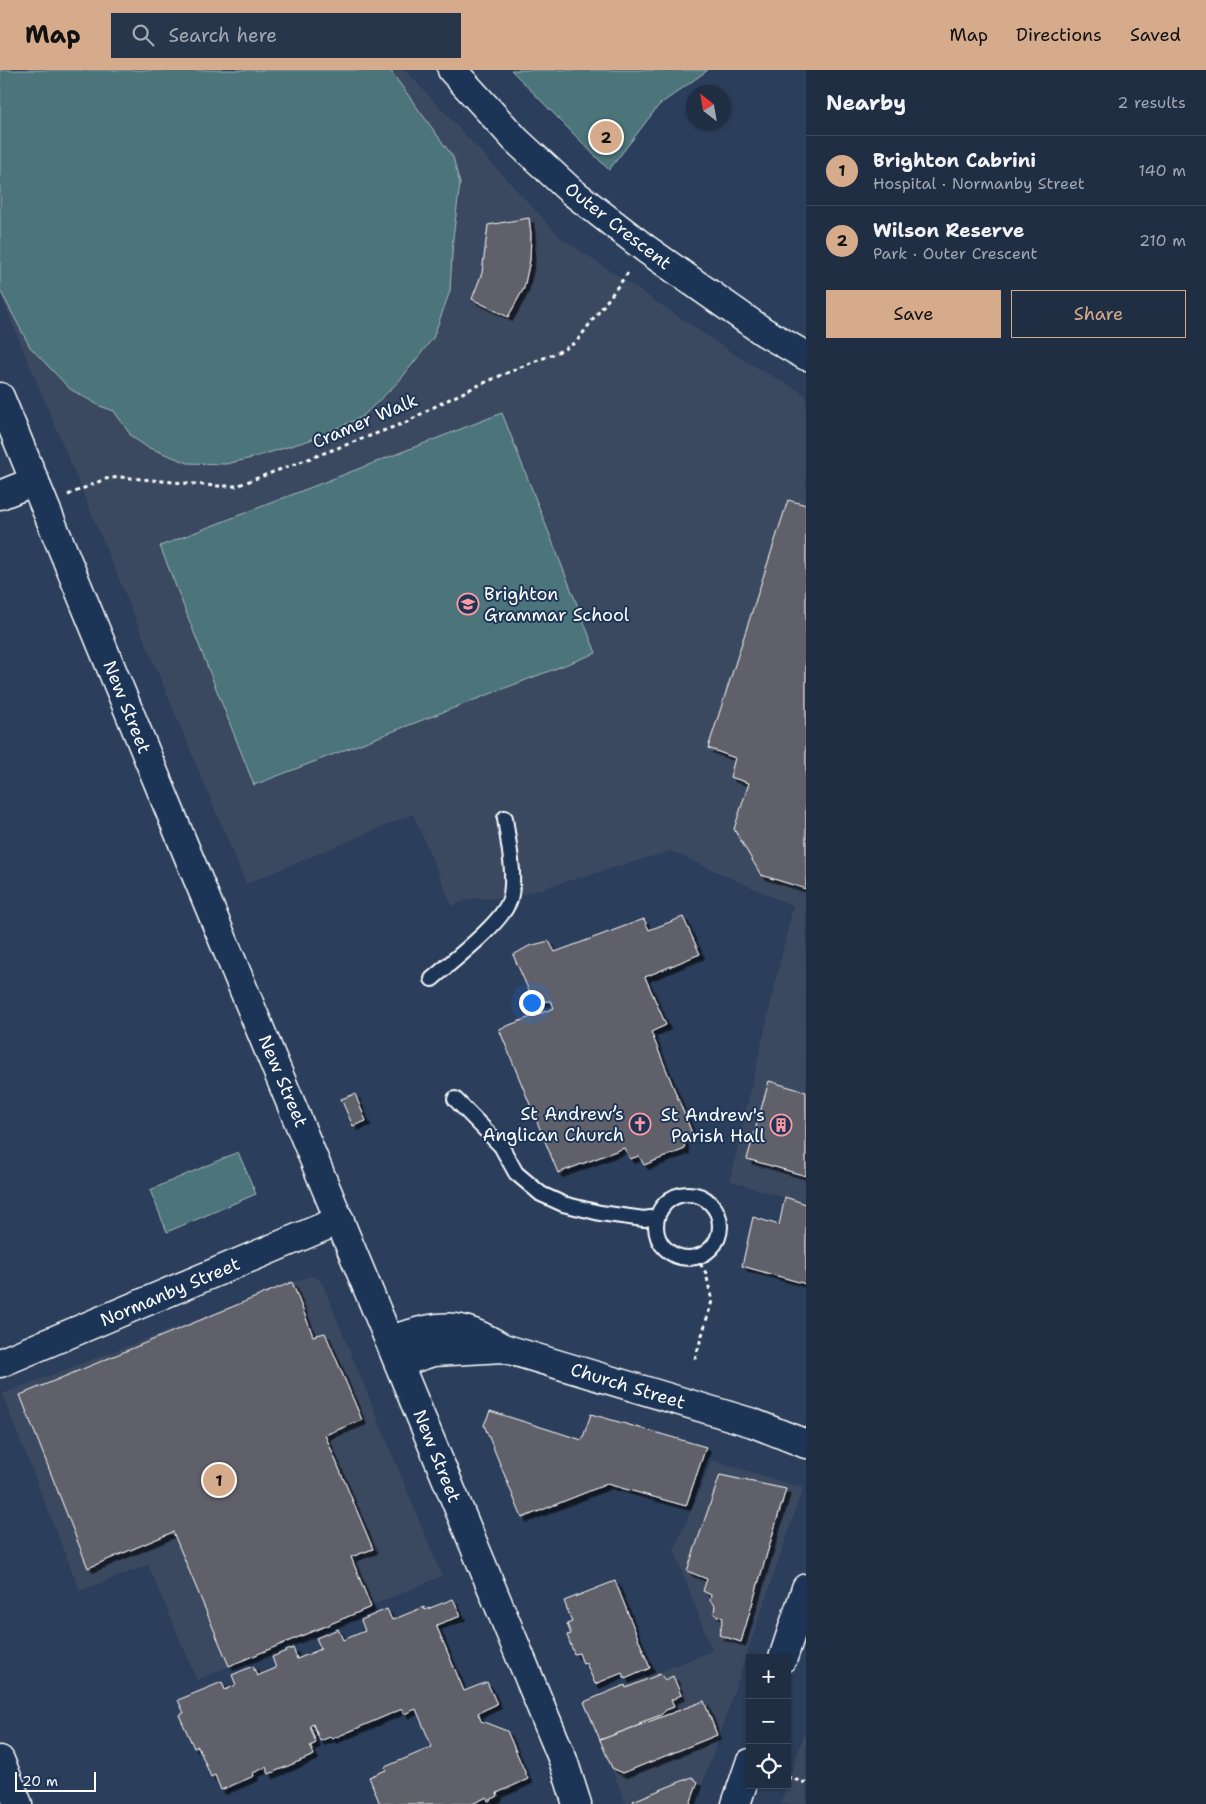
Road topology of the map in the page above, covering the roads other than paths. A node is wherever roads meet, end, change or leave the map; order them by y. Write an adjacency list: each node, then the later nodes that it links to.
1 (452, 70): 2 (main road, Outer Crescent)
2 (806, 356)
3 (0, 397): 4 (main road, New Street)
4 (35, 481): 5 (main road); 10 (main road, New Street)
5 (0, 495)
6 (505, 818): 7 (lane)
7 (432, 979)
8 (455, 1099): 9 (lane)
9 (657, 1216): 9 (lane)
10 (340, 1220): 11 (main road, New Street); 12 (main road, Normanby Street)
11 (394, 1351): 13 (main road, Church Street); 19 (main road, New Street)
12 (0, 1363)
13 (753, 1423): 14 (main road, Church Street); 15 (main road, Church Street)
14 (806, 1426)
15 (806, 1444)
16 (806, 1588): 17 (main road)
17 (785, 1654)
18 (0, 1760): 21 (main road)
19 (566, 1766): 22 (main road, New Street); 23 (main road, New Street)
20 (746, 1775): 24 (main road)
21 (18, 1804)
22 (577, 1804)
23 (589, 1804)
24 (736, 1804)

